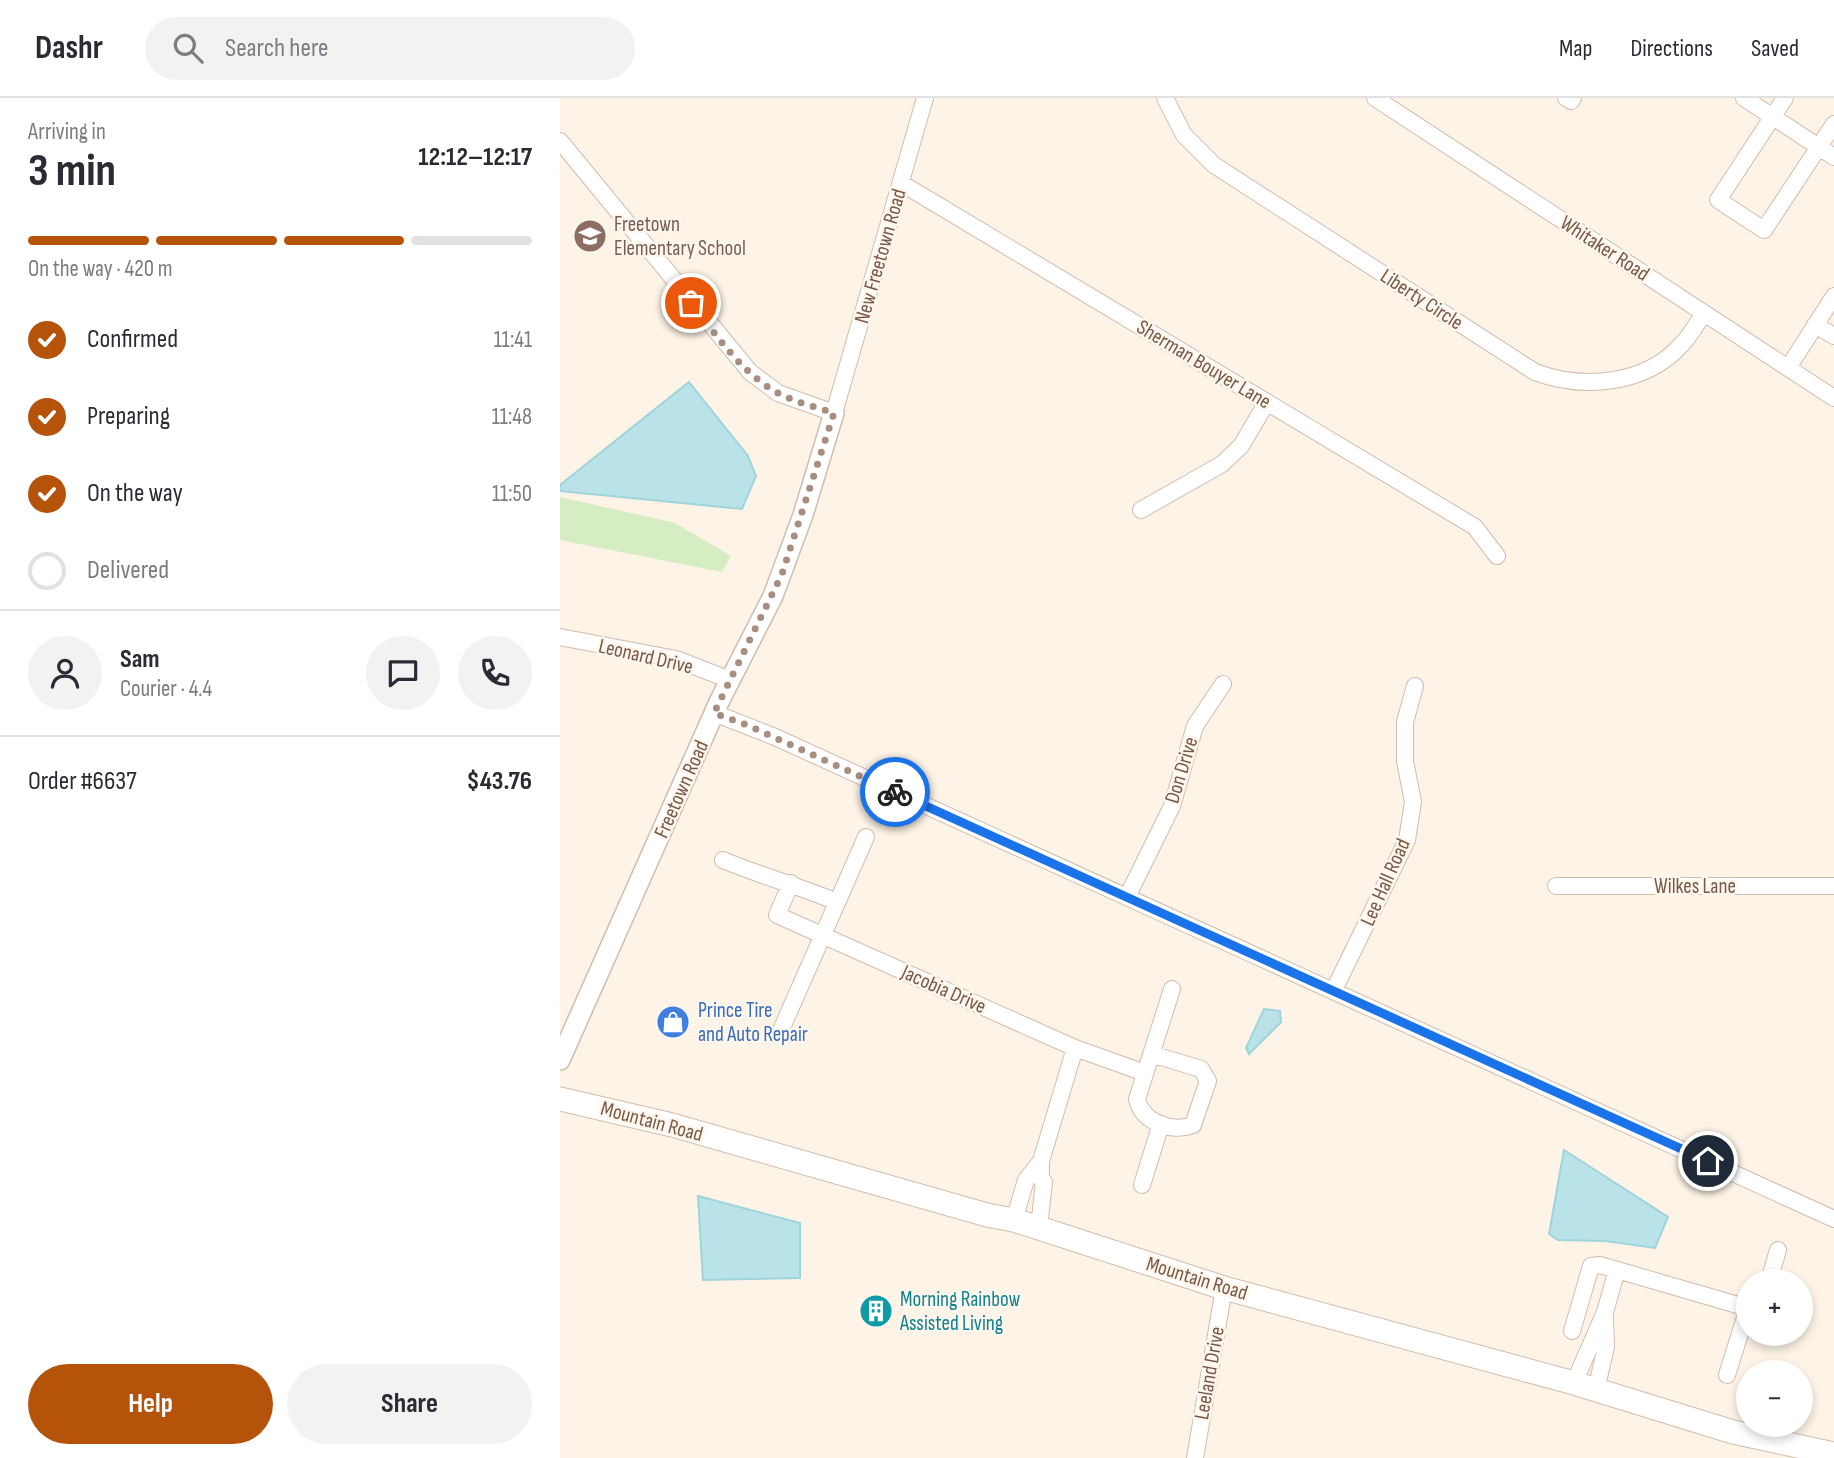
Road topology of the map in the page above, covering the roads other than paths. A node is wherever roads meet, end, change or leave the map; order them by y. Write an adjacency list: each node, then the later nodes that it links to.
1 (925, 98): 14 (street, New Freetown Road)
2 (1165, 98): 16 (street, Liberty Circle)
3 (1375, 98): 8 (street, Whitaker Road)
4 (1566, 98): 5 (street)
5 (1573, 98)
6 (1744, 98): 9 (street)
7 (1786, 98): 9 (street)
8 (1393, 103): 16 (street, Whitaker Road)
9 (1773, 117): 12 (street); 12 (street)
10 (1834, 124): 12 (street)
11 (560, 141): 22 (street)
12 (1819, 147): 13 (street)
13 (1834, 157)
14 (901, 183): 21 (street, Sherman Bouyer Lane); 22 (street, New Freetown Road)
15 (1834, 296): 17 (street)
16 (1704, 313): 19 (street, Whitaker Road)
17 (1815, 325): 18 (street); 19 (street)
18 (1834, 336)
19 (1788, 368): 20 (street, Whitaker Road)
20 (1834, 398)
21 (1267, 402): 23 (street); 24 (street, Sherman Bouyer Lane)
22 (834, 413): 26 (street, Freetown Road)
23 (1141, 510)
24 (1497, 556)
25 (560, 637): 26 (street, Leonard Drive)
26 (730, 680): 29 (street, Freetown Road)
27 (1223, 684): 35 (street, Don Drive)
28 (1415, 686): 39 (street, Lee Hall Road)
29 (714, 713): 35 (street); 43 (street, Freetown Road)
30 (866, 837): 36 (street)
31 (723, 860): 32 (street)
32 (791, 883): 36 (street); 37 (street, Jacobia Drive)
33 (1556, 886): 34 (street, Wilkes Lane)
34 (1834, 886)
35 (1127, 897): 39 (street)
36 (837, 902): 37 (street)
37 (822, 934): 40 (street); 41 (street, Jacobia Drive)
38 (1172, 989): 42 (street)
39 (1334, 990): 49 (street)
40 (781, 1030)
41 (1075, 1048): 44 (street, Jacobia Drive); 47 (street)
42 (1151, 1054): 44 (street); 46 (street)
43 (560, 1060)
44 (1145, 1073): 46 (street)
45 (560, 1099): 50 (main road, Mountain Road)
46 (1161, 1124): 48 (street)
47 (1041, 1161): 50 (street); 51 (street)
48 (1142, 1185)
49 (1834, 1219)
50 (1014, 1220): 51 (main road, Mountain Road)
51 (1039, 1228): 55 (main road, Mountain Road)
52 (1778, 1250): 53 (street)
53 (1772, 1269)
54 (1617, 1270): 56 (street); 57 (street); 58 (street)
55 (1224, 1288): 61 (main road, Mountain Road); 64 (street, Leeland Drive)
56 (1736, 1305)
57 (1605, 1312): 61 (street); 62 (street)
58 (1572, 1331)
59 (1736, 1346): 60 (street)
60 (1727, 1375)
61 (1574, 1382): 62 (main road, Mountain Road)
62 (1596, 1390): 63 (main road, Mountain Road)
63 (1834, 1454)
64 (1195, 1458)

